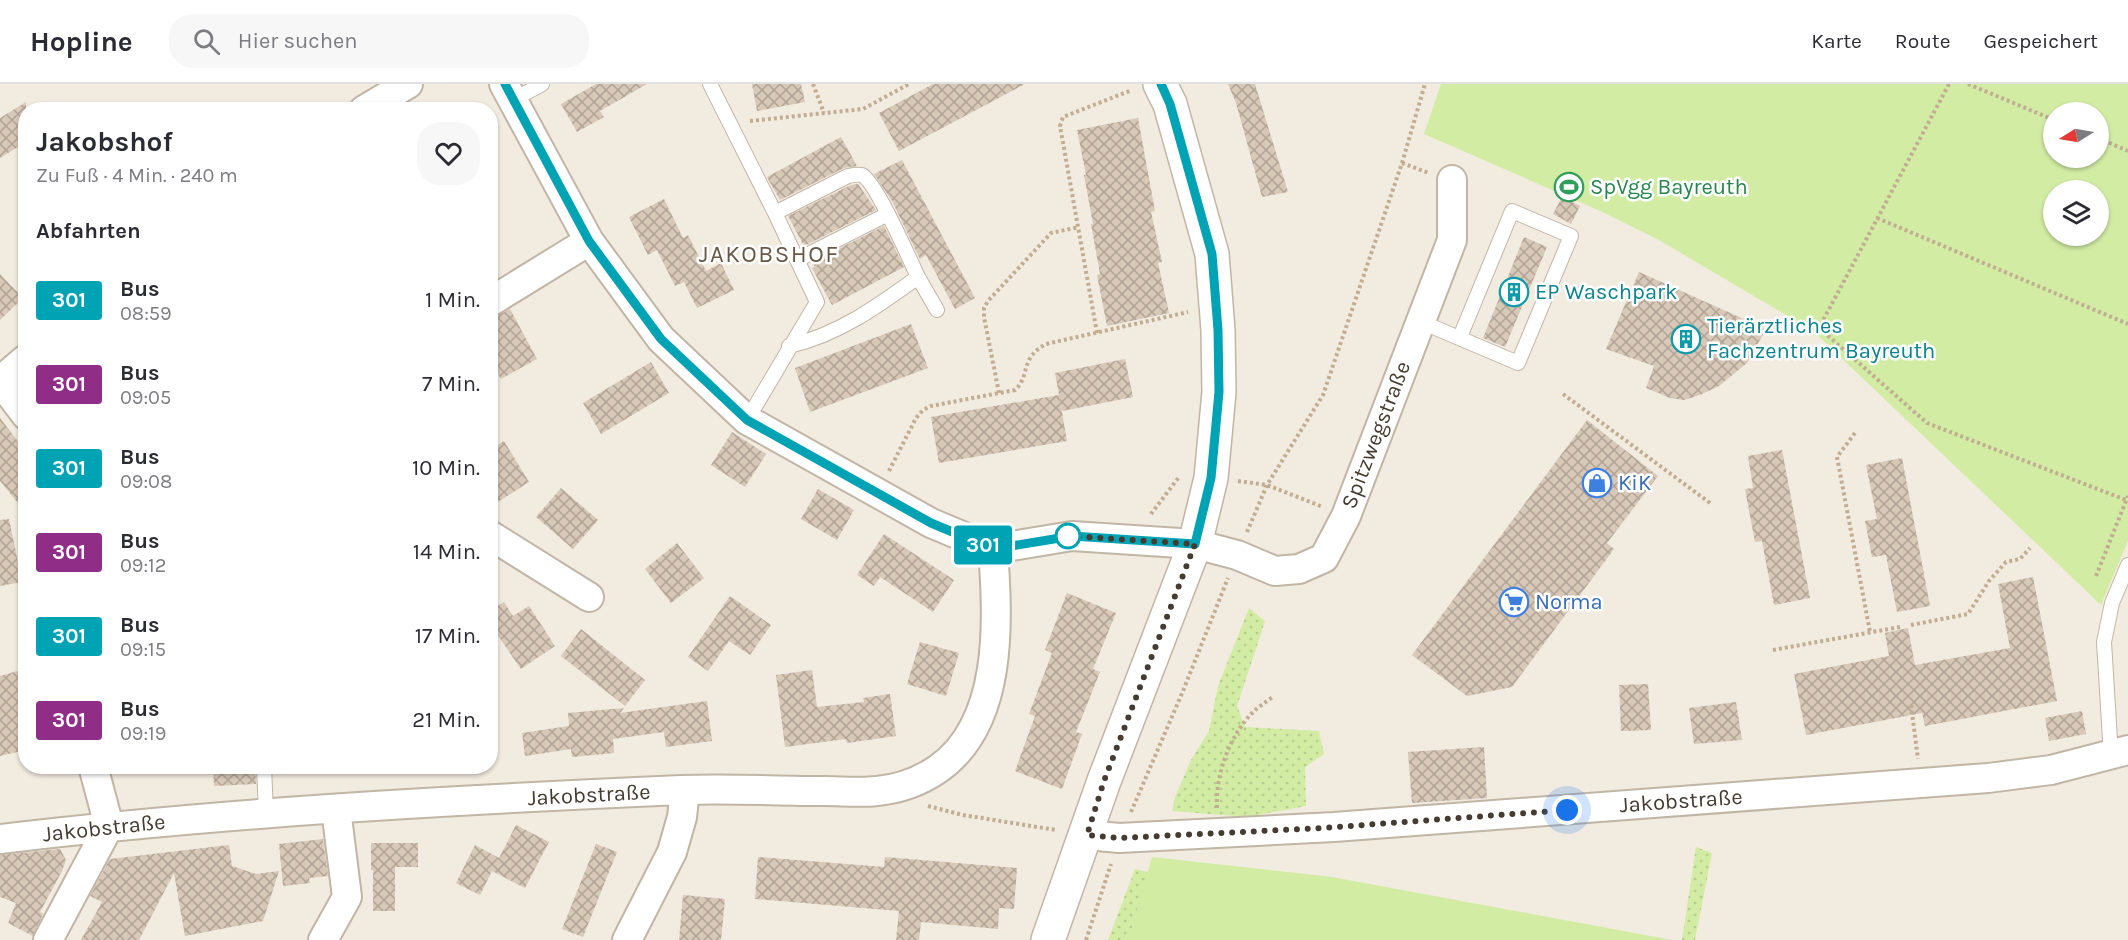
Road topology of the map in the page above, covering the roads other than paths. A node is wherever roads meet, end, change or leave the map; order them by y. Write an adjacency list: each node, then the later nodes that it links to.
1 (408, 84): 6 (street)
2 (542, 84): 5 (lane)
3 (710, 84): 8 (lane)
4 (1150, 85): 23 (street)
5 (509, 92): 10 (street)
6 (378, 102)
7 (1452, 180): 15 (street, Spitzwegstraße)
8 (775, 213): 9 (lane); 11 (lane)
9 (888, 214): 11 (lane); 12 (lane)
10 (589, 241): 13 (street); 21 (street)
11 (797, 260): 17 (lane)
12 (918, 277): 14 (lane); 17 (lane)
13 (498, 297)
14 (937, 310)
15 (1419, 321): 16 (lane); 23 (street, Spitzwegstraße)
16 (1460, 337): 16 (lane)
17 (789, 346): 21 (lane)
18 (18, 366): 19 (street)
19 (0, 381): 20 (street)
20 (18, 405)
21 (747, 420): 24 (street)
22 (498, 540): 26 (street)
23 (1195, 544): 24 (street, Spitzwegstraße); 34 (street)
24 (993, 549): 30 (street, Jakobstraße)
25 (2128, 565): 27 (lane)
26 (589, 597)
27 (2120, 753): 34 (street, Jakobstraße)
28 (95, 774): 33 (street)
29 (264, 774): 32 (lane)
30 (685, 790): 31 (street, Jakobstraße); 38 (street)
31 (336, 809): 32 (street, Jakobstraße); 37 (street)
32 (266, 814): 33 (street, Jakobstraße)
33 (108, 826): 35 (street, Jakobstraße); 36 (street)
34 (1087, 835): 39 (street)
35 (0, 839)
36 (48, 940)
37 (323, 940)
38 (627, 940)
39 (1048, 940)

